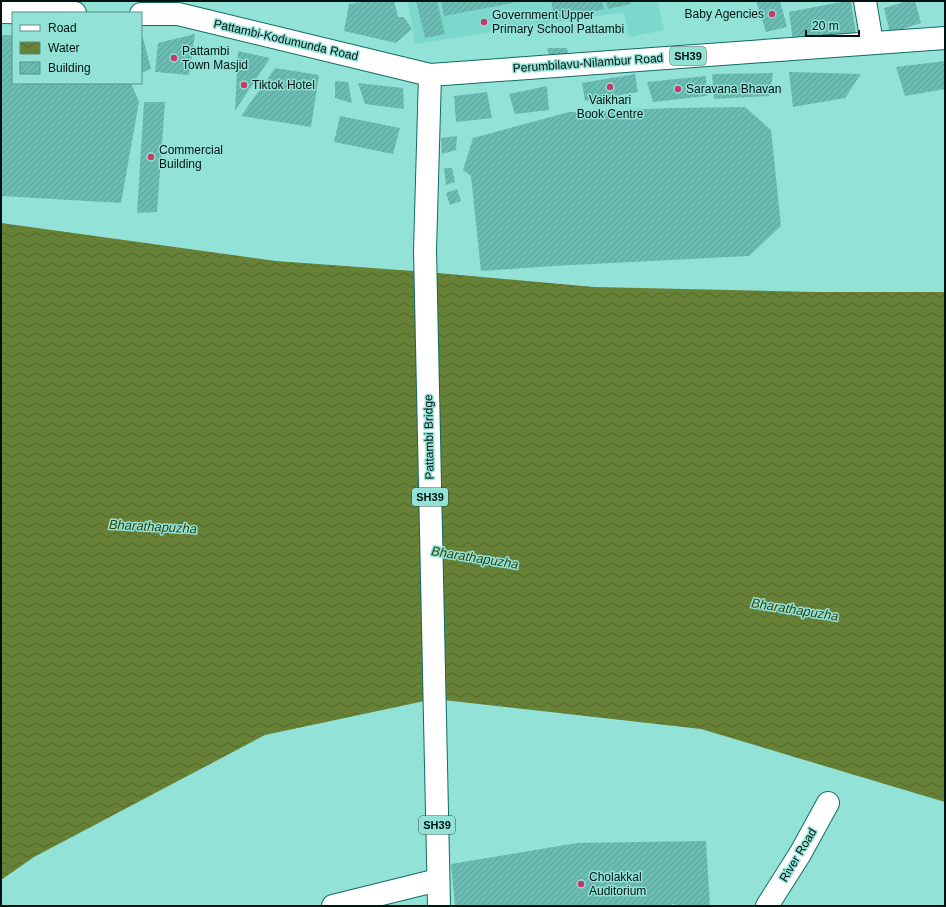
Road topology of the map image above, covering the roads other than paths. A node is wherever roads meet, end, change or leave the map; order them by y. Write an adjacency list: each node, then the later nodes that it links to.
1 (864, 1): 6 (main road)
2 (1, 12): 3 (main road)
3 (12, 12)
4 (142, 14): 7 (main road, Pattambi-Kodumunda Road)
5 (945, 38): 6 (main road, Perumbilavu-Nilambur Road / SH39)
6 (872, 43): 7 (main road, Perumbilavu-Nilambur Road / SH39)
7 (430, 75): 9 (main road, Pattambi Bridge / SH39)
8 (828, 803): 12 (main road, River Road)
9 (438, 880): 10 (main road); 11 (main road, SH39)
10 (333, 906)
11 (439, 906)
12 (767, 906)

